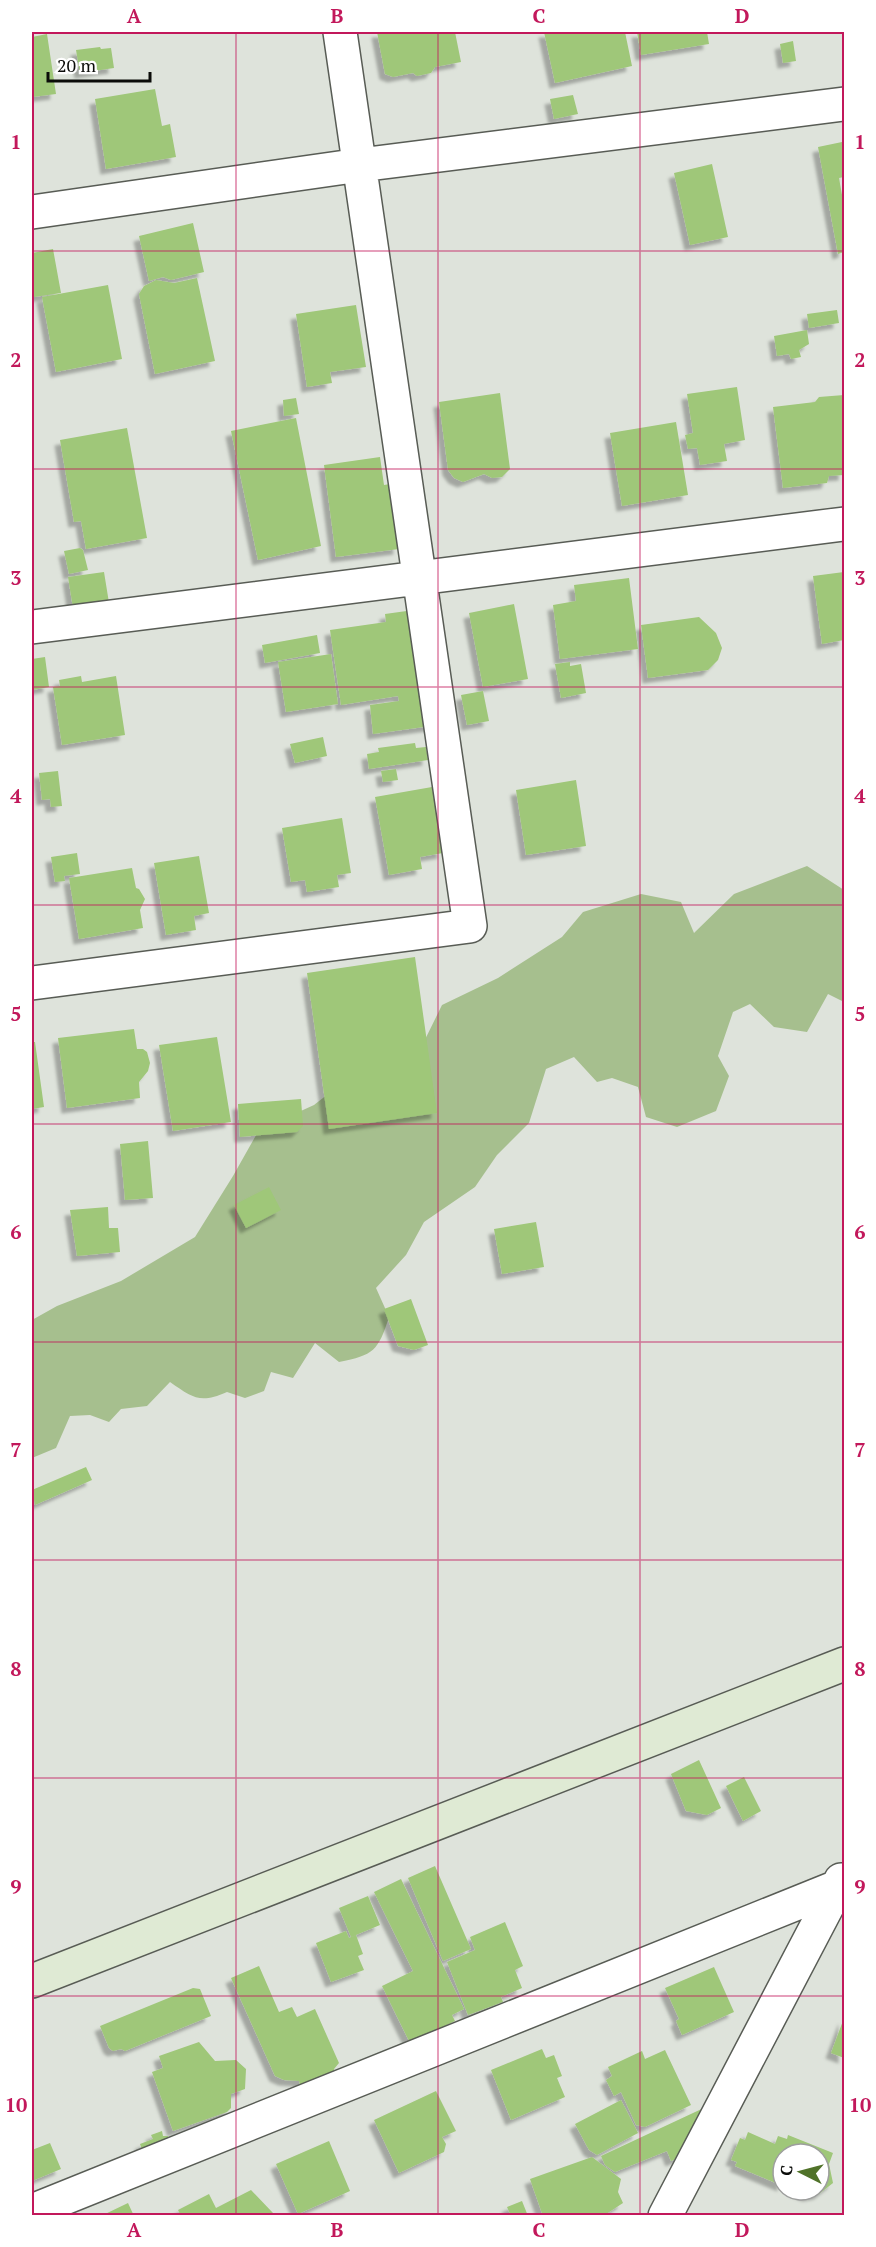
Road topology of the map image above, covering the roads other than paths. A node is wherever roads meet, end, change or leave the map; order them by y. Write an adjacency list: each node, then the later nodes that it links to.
1 (340, 32): 3 (street)
2 (844, 104): 3 (street)
3 (360, 165): 4 (street); 6 (street)
4 (32, 212)
5 (844, 524): 6 (street)
6 (420, 579): 7 (street); 8 (street)
7 (32, 627)
8 (32, 983)
9 (844, 1664): 11 (main road)
10 (841, 1880): 12 (street); 13 (street)
11 (32, 1981)
12 (32, 2211)
13 (665, 2216)

